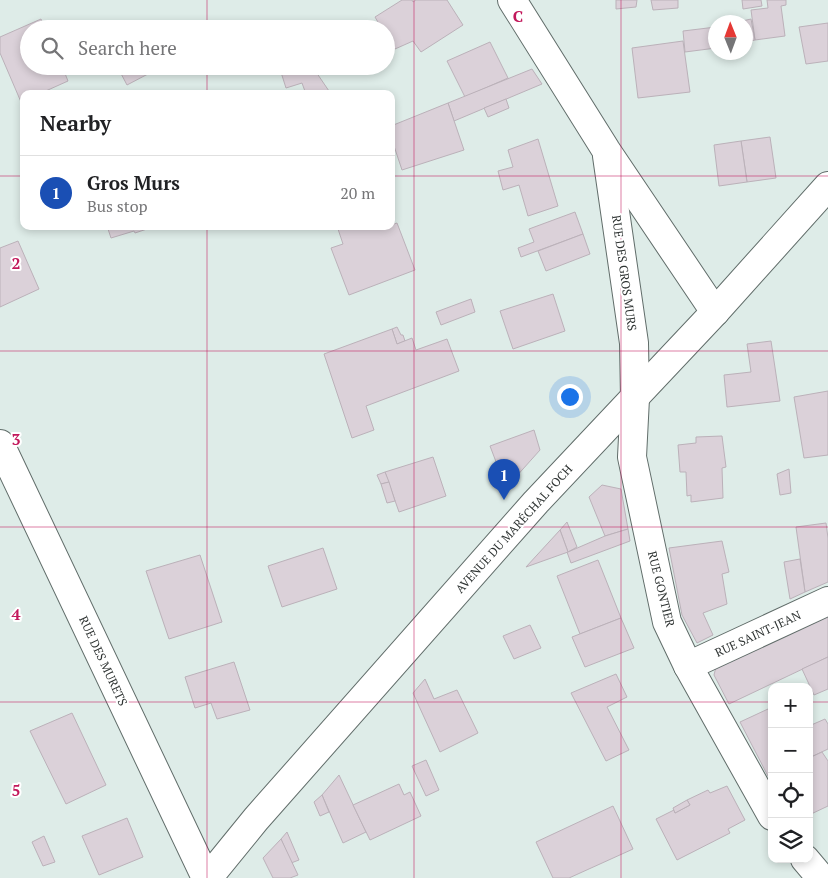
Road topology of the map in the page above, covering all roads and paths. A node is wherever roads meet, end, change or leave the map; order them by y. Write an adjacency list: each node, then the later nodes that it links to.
1 (512, 0): 2 (street, RUE DES GROS MURS)
2 (606, 150): 4 (street, RUE DES GROS MURS); 5 (street, RUE DES GROS MURS)
3 (828, 186): 4 (street, AVENUE DU MARÉCHAL FOCH)
4 (715, 312): 5 (street, AVENUE DU MARÉCHAL FOCH)
5 (635, 398): 8 (street, RUE GONTIER); 11 (street, AVENUE DU MARÉCHAL FOCH)
6 (0, 444): 11 (street, RUE DES MURETS)
7 (828, 602): 8 (street, RUE SAINT-JEAN)
8 (688, 666): 9 (street, RUE GONTIER)
9 (768, 809)
10 (808, 863): 12 (street)
11 (207, 878)
12 (820, 878)

